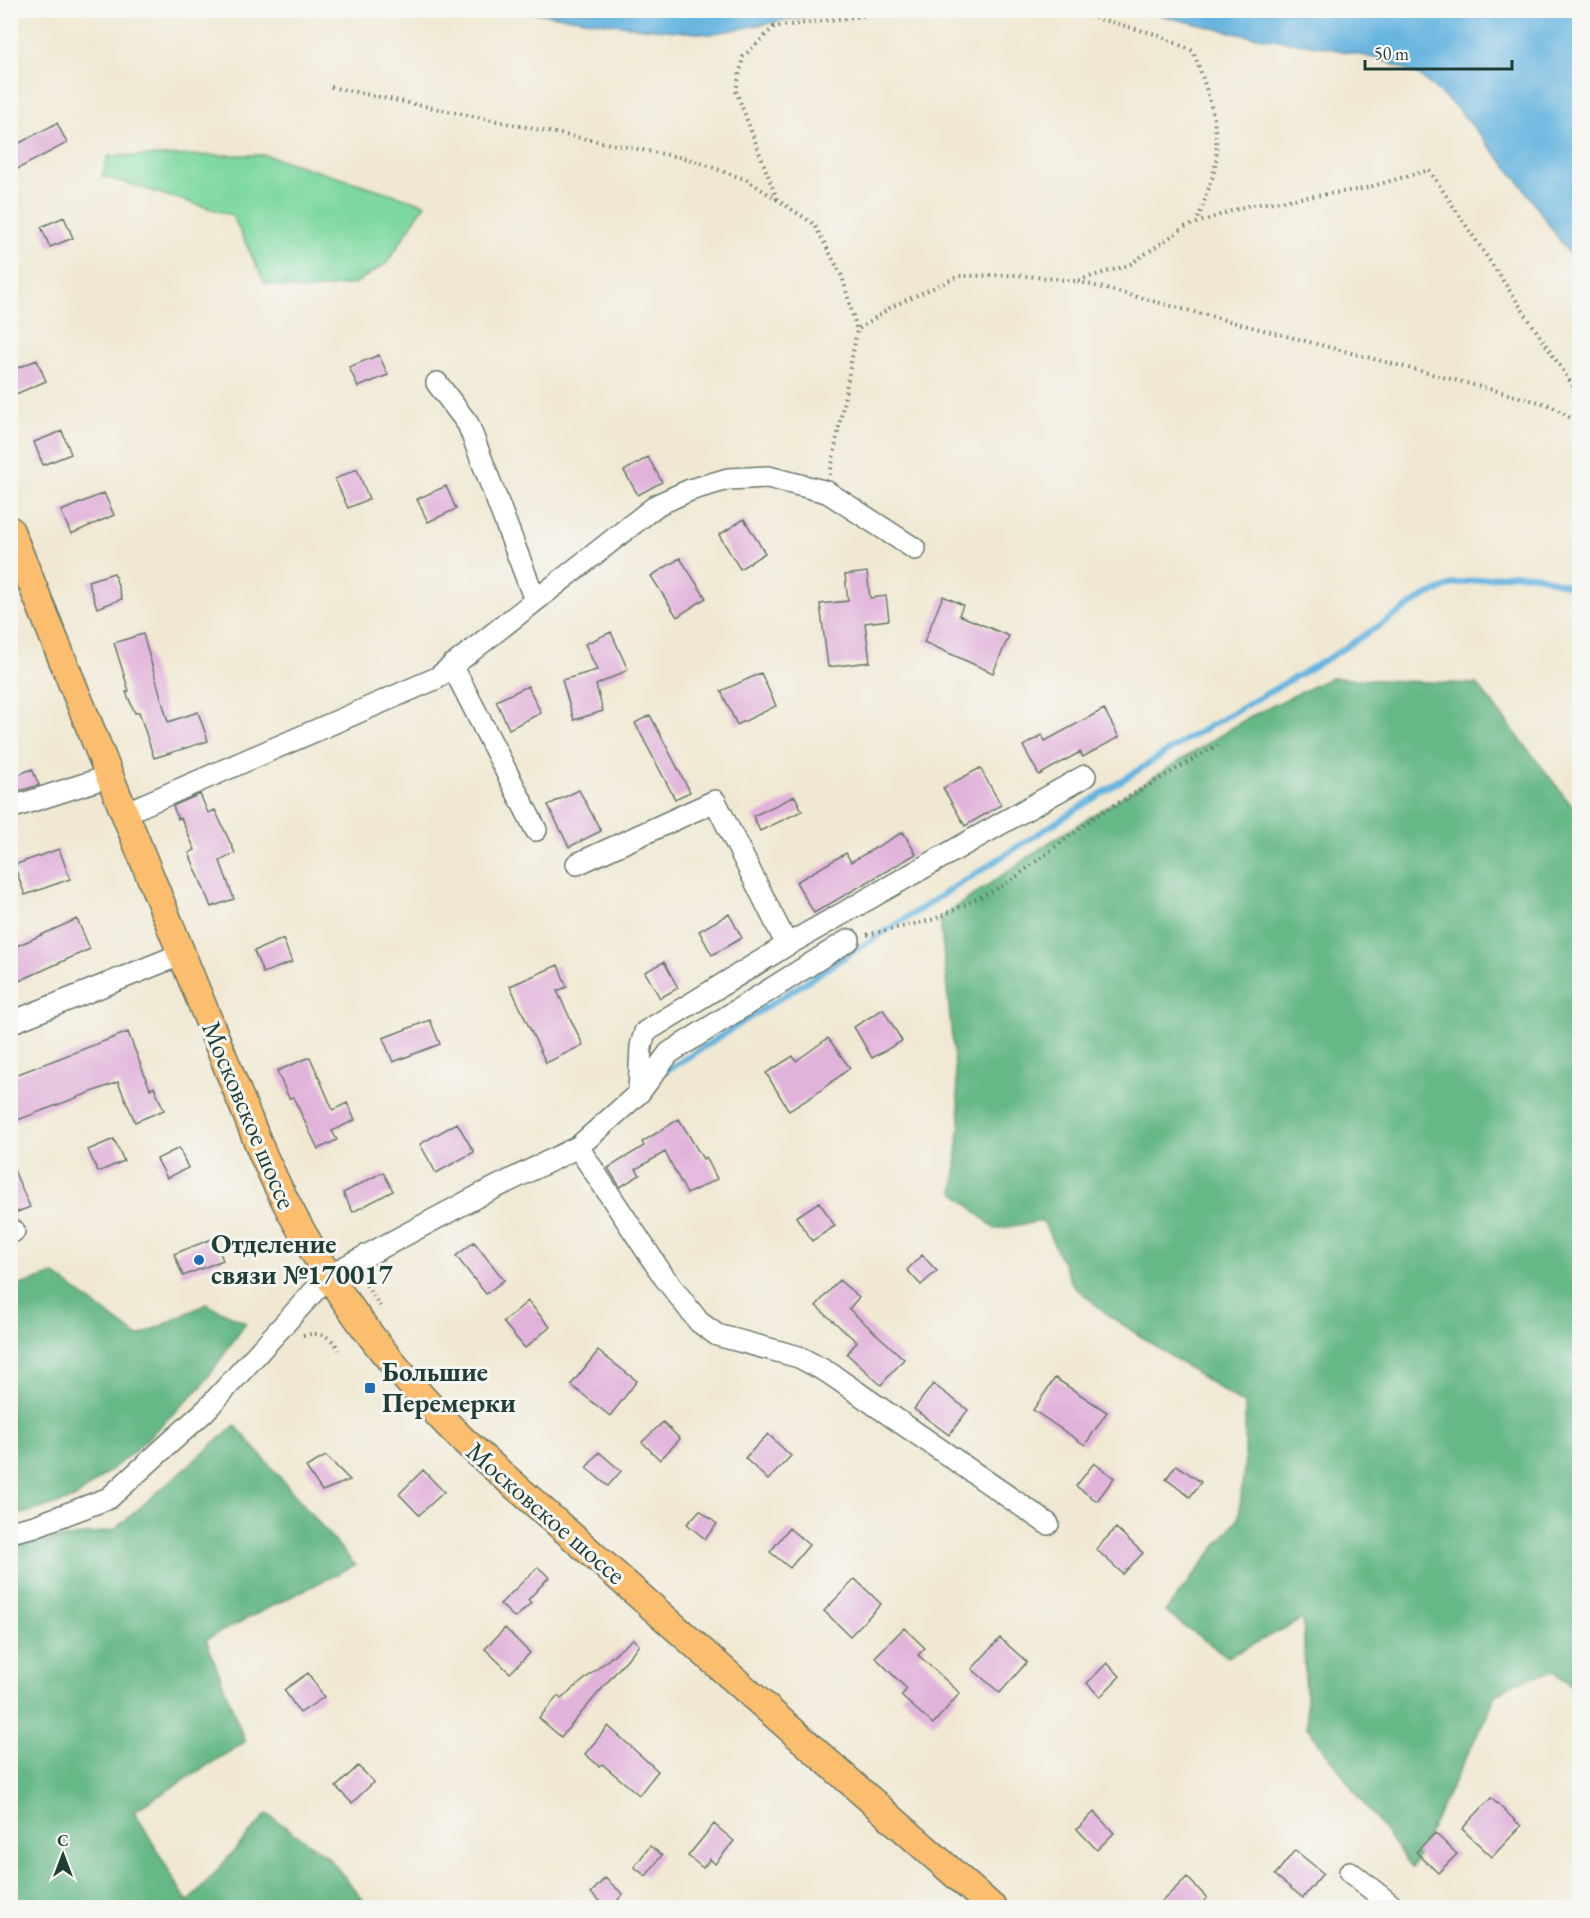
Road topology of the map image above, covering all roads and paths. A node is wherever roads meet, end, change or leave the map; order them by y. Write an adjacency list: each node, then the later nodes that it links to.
1 (909, 10): 4 (path)
2 (1023, 10): 5 (path)
3 (331, 87): 4 (path)
4 (778, 201): 7 (path)
5 (1197, 223): 6 (path); 9 (path)
6 (1076, 281): 7 (path); 10 (path)
7 (857, 330): 11 (path)
8 (436, 383): 14 (street)
9 (1580, 396)
10 (1580, 424)
11 (827, 492): 13 (street); 14 (street)
12 (10, 530): 17 (main road, Московское шоссе)
13 (915, 549)
14 (535, 600): 15 (street)
15 (452, 665): 20 (street); 21 (street)
16 (1218, 745): 23 (path)
17 (110, 776): 19 (street); 20 (main road, Московское шоссе)
18 (1085, 776): 24 (street)
19 (10, 808)
20 (125, 813): 25 (main road, Московское шоссе)
21 (536, 830)
22 (577, 864): 24 (street)
23 (849, 940): 27 (street)
24 (787, 945): 27 (street)
25 (182, 954): 26 (street); 29 (main road, Московское шоссе)
26 (10, 1023)
27 (639, 1093): 28 (street)
28 (578, 1148): 29 (street); 34 (street)
29 (328, 1276): 35 (street); 37 (main road, Московское шоссе)
30 (363, 1280): 31 (path)
31 (385, 1314)
32 (301, 1335): 33 (path)
33 (339, 1350)
34 (1048, 1524)
35 (10, 1533)
36 (1350, 1872): 38 (street)
37 (993, 1908)
38 (1395, 1908)

